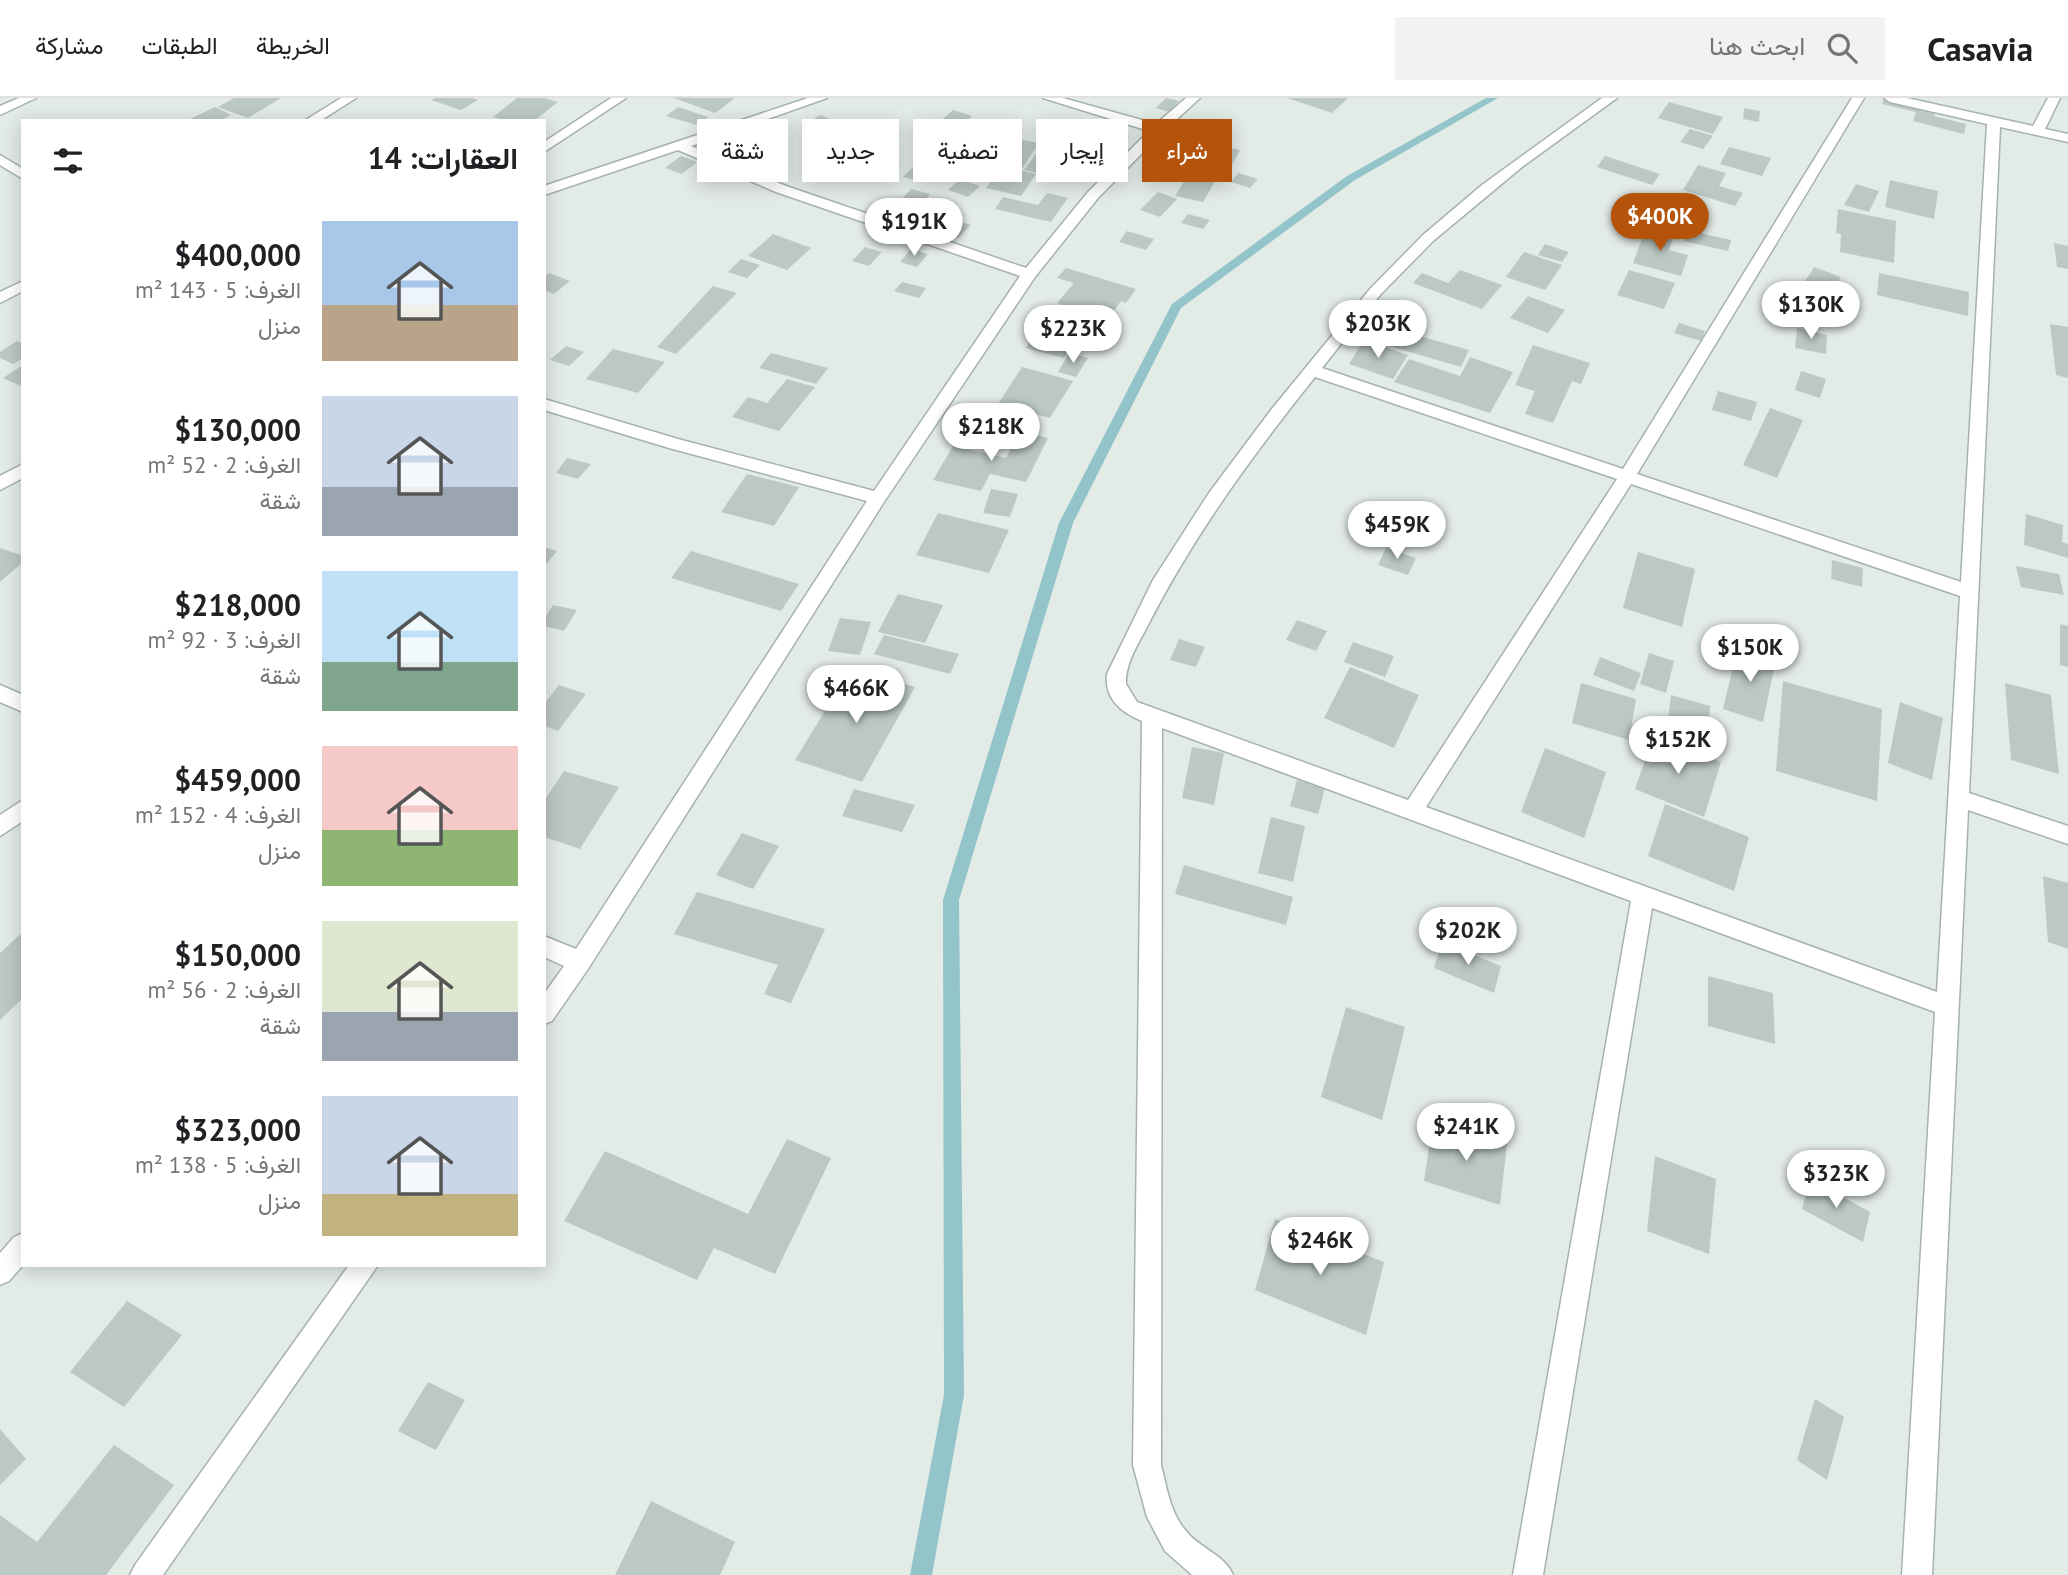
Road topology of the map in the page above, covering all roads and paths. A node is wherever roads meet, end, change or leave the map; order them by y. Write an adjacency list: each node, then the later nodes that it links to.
1 (30, 98): 11 (street)
2 (350, 98): 12 (street)
3 (620, 98): 20 (street)
4 (821, 98): 19 (street)
5 (1049, 98): 15 (street)
6 (1194, 98): 13 (street)
7 (1611, 98): 27 (street)
8 (1858, 98): 30 (street)
9 (1890, 98): 14 (street)
10 (2054, 98): 16 (street)
11 (0, 111)
12 (313, 119)
13 (1170, 119)
14 (1994, 122): 16 (street); 33 (street)
15 (1142, 124)
16 (2037, 132): 17 (street)
17 (2068, 138)
18 (1142, 145): 24 (street)
19 (679, 146): 23 (street); 24 (street)
20 (546, 147)
21 (0, 159): 22 (street)
22 (21, 174)
23 (546, 190)
24 (1029, 274): 32 (street)
25 (21, 286): 26 (street)
26 (0, 298)
27 (1313, 371): 30 (street); 36 (street)
28 (546, 405): 32 (street)
29 (21, 471): 31 (street)
30 (1627, 477): 33 (street); 39 (street)
31 (0, 484)
32 (878, 498): 44 (street)
33 (1969, 592): 37 (street)
34 (0, 693): 35 (street)
35 (21, 703)
36 (1152, 714): 39 (street); 51 (street)
37 (1959, 798): 41 (street); 45 (street)
38 (21, 811): 40 (street)
39 (1412, 811): 42 (street)
40 (0, 827)
41 (2068, 835)
42 (1643, 896): 45 (street); 52 (street)
43 (546, 947): 44 (street)
44 (580, 962): 46 (street)
45 (1947, 1006): 53 (street)
46 (546, 1010)
47 (21, 1248): 49 (street)
48 (364, 1267): 50 (street)
49 (0, 1272)
50 (145, 1575)
51 (1218, 1575)
52 (1528, 1575)
53 (1917, 1575)

